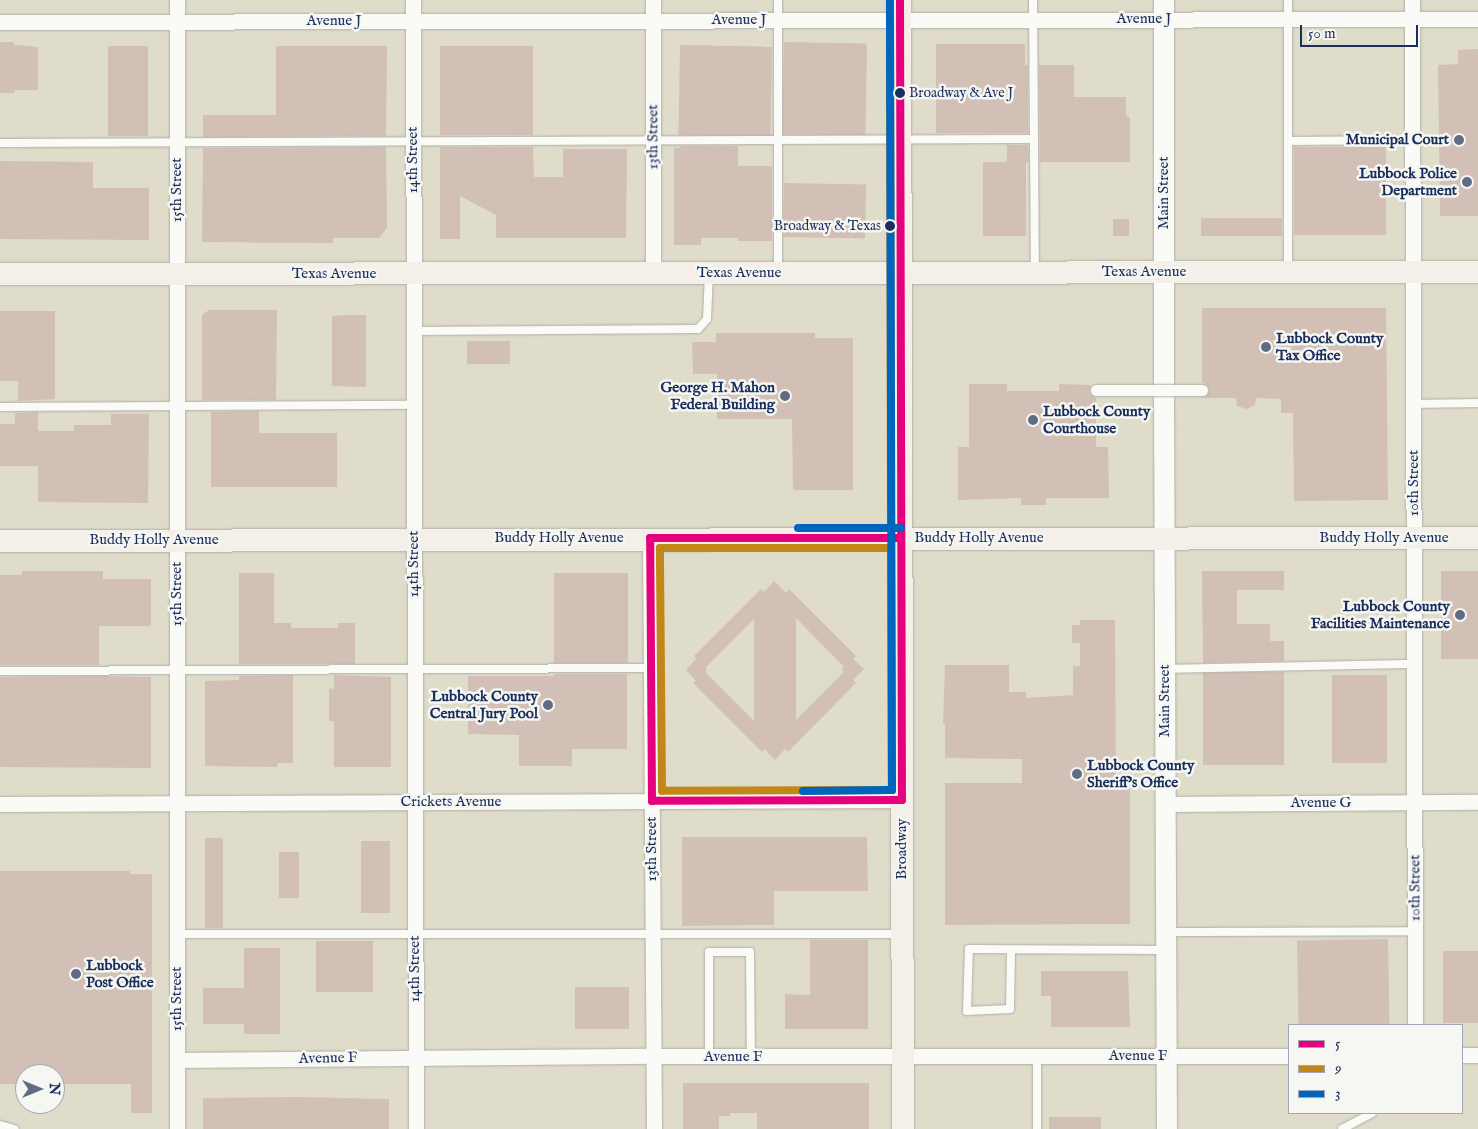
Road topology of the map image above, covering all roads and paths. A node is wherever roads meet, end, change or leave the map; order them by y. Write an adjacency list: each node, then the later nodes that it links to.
1 (176, 0): 18 (street, 15th Street)
2 (413, 0): 16 (street, 14th Street)
3 (652, 0): 13 (street, 13th Street)
4 (778, 0): 14 (lane)
5 (1033, 0): 10 (lane)
6 (1288, 0): 11 (lane)
7 (1412, 0): 15 (street, 10th Street)
8 (900, 10): 10 (street, Avenue J); 14 (street, Avenue J); 23 (main road, Broadway)
9 (1164, 10): 10 (street, Avenue J); 11 (street, Avenue J); 29 (street, Main Street)
10 (1034, 19): 20 (lane)
11 (1288, 19): 15 (street, Avenue J); 25 (lane)
12 (1478, 19): 15 (street, Avenue J)
13 (652, 20): 14 (street, Avenue J); 16 (street, Avenue J); 19 (street, 13th Street)
14 (778, 20): 22 (lane)
15 (1412, 20): 24 (street, 10th Street)
16 (413, 21): 18 (street, Avenue J); 21 (street, 14th Street)
17 (0, 22): 18 (street, Avenue J)
18 (176, 22): 27 (street, 15th Street)
19 (653, 139): 21 (lane); 22 (lane); 33 (street, 13th Street)
20 (1034, 139): 23 (lane); 28 (lane)
21 (413, 140): 27 (lane); 39 (street, 14th Street)
22 (778, 140): 23 (lane); 35 (lane)
23 (900, 140): 36 (main road, Broadway)
24 (1412, 140): 25 (lane); 31 (street, 10th Street)
25 (1288, 141): 30 (lane)
26 (0, 142): 27 (lane)
27 (177, 142): 38 (street, 15th Street)
28 (1035, 272): 29 (main road, Texas Avenue); 36 (main road, Texas Avenue)
29 (1164, 272): 30 (main road, Texas Avenue); 50 (street, Main Street)
30 (1288, 272): 31 (main road, Texas Avenue)
31 (1413, 272): 32 (main road, Texas Avenue); 44 (street, 10th Street)
32 (1478, 272)
33 (653, 273): 34 (main road, Texas Avenue); 39 (main road, Texas Avenue)
34 (709, 273): 35 (main road, Texas Avenue); 40 (lane)
35 (778, 273): 36 (main road, Texas Avenue)
36 (900, 273): 49 (main road, Broadway)
37 (0, 274): 38 (main road, Texas Avenue)
38 (177, 274): 39 (main road, Texas Avenue); 47 (street, 15th Street)
39 (414, 274): 40 (street, 14th Street)
40 (414, 331): 45 (street, 14th Street)
41 (1096, 390): 42 (street, bridge)
42 (1202, 390)
43 (1478, 403): 44 (lane)
44 (1413, 404): 51 (street, 10th Street)
45 (414, 405): 47 (lane); 53 (street, 14th Street)
46 (0, 407): 47 (lane)
47 (177, 407): 54 (street, 15th Street)
48 (650, 538): 49 (main road, Buddy Holly Avenue); 53 (main road, Buddy Holly Avenue); 57 (street, 13th Street)
49 (901, 538): 50 (main road, Buddy Holly Avenue); 62 (main road, Broadway)
50 (1164, 538): 51 (main road, Buddy Holly Avenue); 58 (street, Main Street)
51 (1414, 538): 52 (main road, Buddy Holly Avenue); 56 (street, 10th Street)
52 (1478, 538)
53 (414, 539): 54 (main road, Buddy Holly Avenue); 60 (street, 14th Street)
54 (177, 540): 55 (main road, Buddy Holly Avenue); 59 (street, 15th Street)
55 (0, 541)
56 (1414, 664): 58 (lane); 66 (street, 10th Street)
57 (651, 668): 60 (lane); 63 (street, 13th Street)
58 (1165, 669): 69 (street, Main Street)
59 (177, 670): 60 (lane); 61 (lane); 68 (street, 15th Street)
60 (414, 670): 64 (street, 14th Street)
61 (0, 671)
62 (902, 800): 63 (street, Crickets Avenue); 73 (main road, Broadway)
63 (652, 801): 64 (street, Crickets Avenue); 71 (street, 13th Street)
64 (415, 802): 68 (street, Crickets Avenue); 74 (street, 14th Street)
65 (1478, 802): 66 (street, Avenue G)
66 (1414, 803): 69 (street, Avenue G); 70 (street, 10th Street)
67 (0, 804): 68 (street, Crickets Avenue)
68 (177, 804): 72 (street, 15th Street)
69 (1165, 804): 75 (street, Main Street)
70 (1415, 932): 75 (lane); 77 (street, 10th Street)
71 (653, 933): 73 (lane); 74 (lane); 79 (street, 13th Street)
72 (177, 934): 74 (lane); 88 (street, 15th Street)
73 (902, 934): 80 (main road, Broadway)
74 (415, 935): 87 (street, 14th Street)
75 (1166, 941): 76 (lane); 82 (street, Main Street)
76 (1011, 951): 76 (lane)
77 (1415, 1024)
78 (1478, 1055): 84 (street)
79 (654, 1056): 85 (street, Avenue F); 87 (street, Avenue F); 94 (street, 13th Street)
80 (903, 1056): 81 (street, Avenue F); 86 (street, Avenue F); 95 (main road, Broadway)
81 (1037, 1056): 82 (street, Avenue F); 96 (lane)
82 (1167, 1056): 83 (street, Avenue F); 97 (street, Main Street)
83 (1288, 1056)
84 (1463, 1056)
85 (709, 1057): 86 (street, Avenue F); 86 (lane)
86 (751, 1057)
87 (416, 1058): 88 (street, Avenue F); 93 (street, 14th Street)
88 (177, 1060): 92 (street, 15th Street)
89 (1370, 1114): 98 (lane)
90 (0, 1125): 91 (lane)
91 (14, 1129)
92 (177, 1129)
93 (416, 1129)
94 (654, 1129)
95 (903, 1129)
96 (1037, 1129)
97 (1167, 1129)
98 (1342, 1129)

